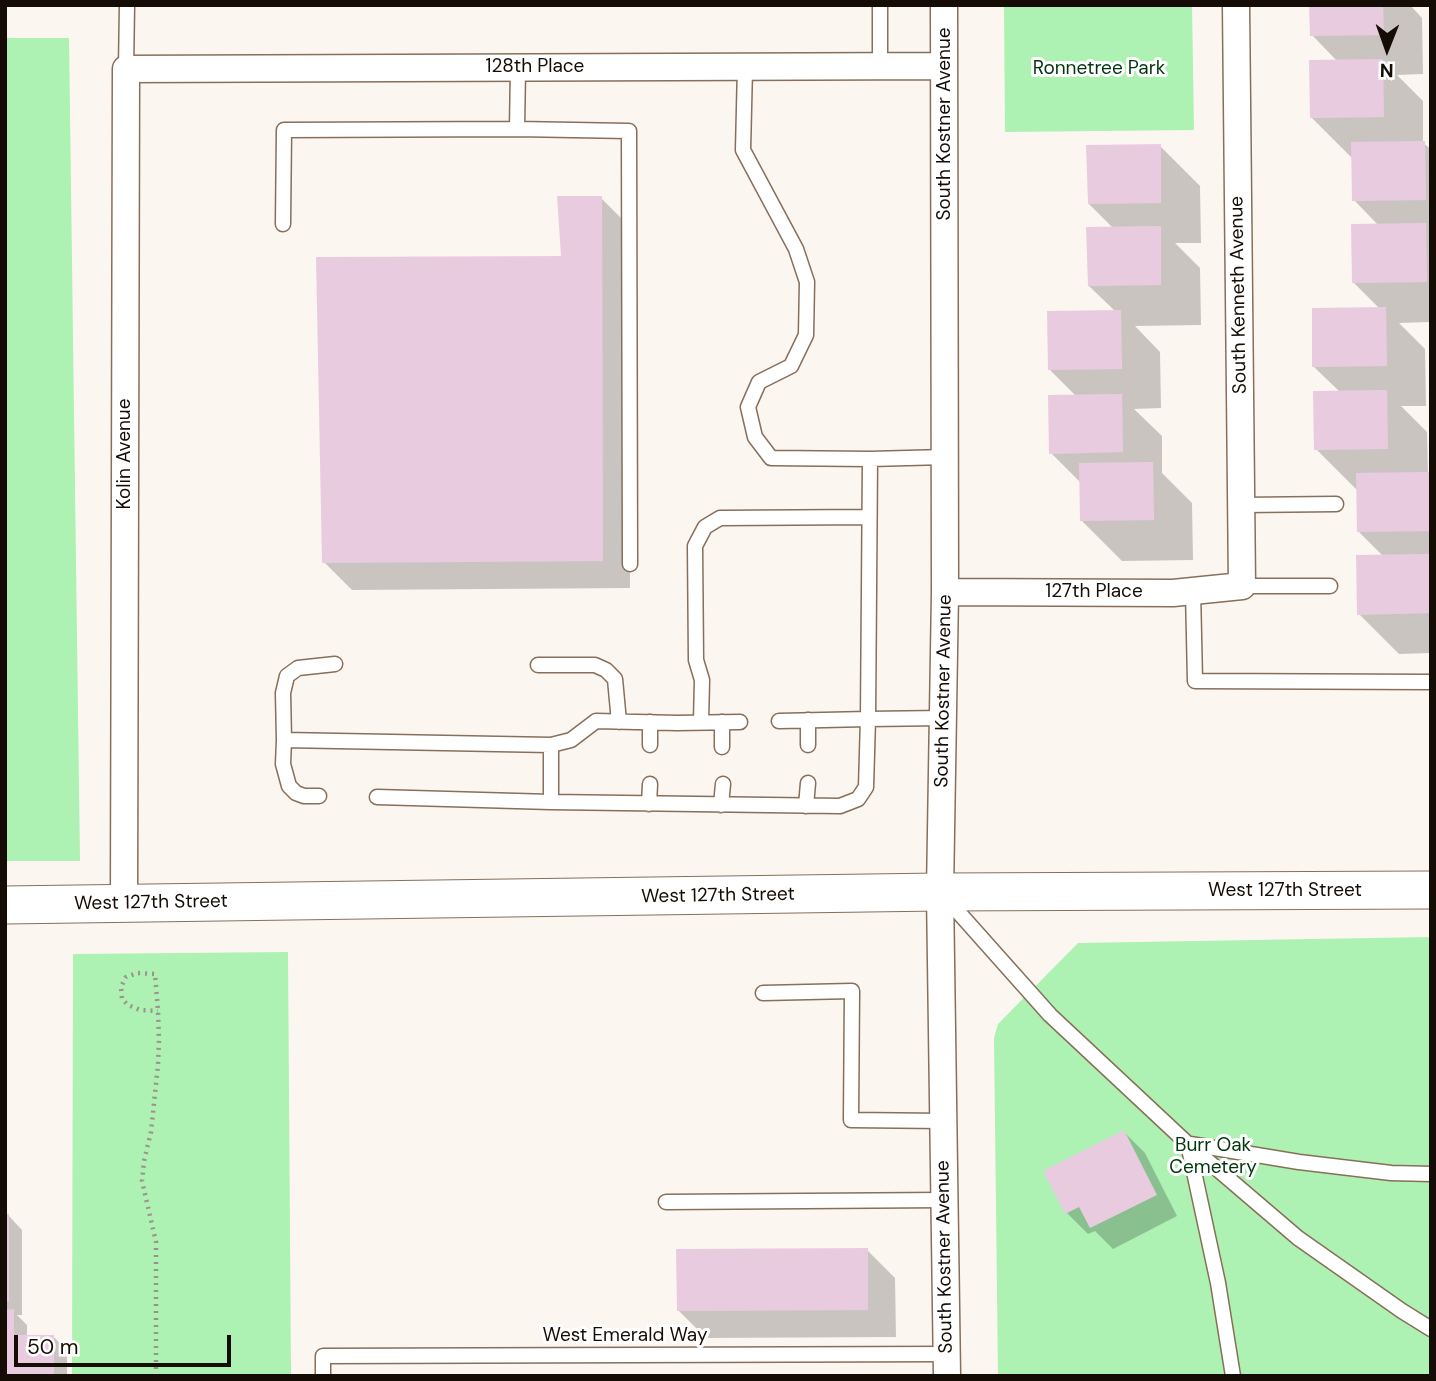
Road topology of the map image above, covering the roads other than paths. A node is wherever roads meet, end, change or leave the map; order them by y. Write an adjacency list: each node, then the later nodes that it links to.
1 (127, 5): 9 (lane, Kolin Avenue)
2 (880, 5): 5 (lane)
3 (944, 5): 6 (street, South Kostner Avenue)
4 (1236, 5): 15 (street, South Kenneth Avenue)
5 (880, 66): 6 (street, 128th Place); 7 (street, 128th Place)
6 (944, 66): 12 (street, South Kostner Avenue)
7 (745, 67): 8 (street, 128th Place); 13 (lane)
8 (518, 68): 9 (street, 128th Place); 10 (lane)
9 (126, 69): 50 (street, Kolin Avenue)
10 (517, 130): 11 (lane); 17 (lane)
11 (283, 224)
12 (945, 457): 13 (lane); 21 (street, South Kostner Avenue)
13 (870, 458): 16 (lane)
14 (1336, 504): 15 (lane)
15 (1242, 505): 18 (street, South Kenneth Avenue)
16 (869, 517): 26 (lane); 31 (lane)
17 (630, 564)
18 (1242, 586): 19 (lane); 20 (street, 127th Place)
19 (1330, 586)
20 (1192, 591): 21 (street, 127th Place); 24 (lane)
21 (945, 592): 25 (street, South Kostner Avenue)
22 (335, 663): 34 (lane)
23 (538, 665): 29 (lane)
24 (1431, 682)
25 (943, 718): 26 (lane); 49 (street, South Kostner Avenue)
26 (868, 719): 27 (lane); 47 (lane)
27 (808, 720): 28 (lane); 37 (lane)
28 (779, 721)
29 (620, 722): 30 (lane); 35 (lane)
30 (650, 722): 31 (lane); 36 (lane)
31 (701, 722): 32 (lane)
32 (722, 722): 33 (lane); 38 (lane)
33 (740, 722)
34 (284, 740): 35 (lane); 42 (lane)
35 (551, 745): 44 (lane)
36 (650, 745)
37 (808, 745)
38 (722, 747)
39 (808, 783): 47 (lane)
40 (650, 784): 45 (lane)
41 (723, 784): 46 (lane)
42 (319, 796)
43 (377, 797): 44 (lane)
44 (551, 802): 45 (lane)
45 (649, 804): 46 (lane)
46 (721, 805): 47 (lane)
47 (806, 806)
48 (1431, 890): 49 (main road, West 127th Street)
49 (940, 892): 50 (main road, West 127th Street); 53 (street, South Kostner Avenue); 54 (lane)
50 (124, 904): 51 (main road, West 127th Street)
51 (5, 905)
52 (763, 993): 53 (lane)
53 (944, 1121): 56 (street, South Kostner Avenue)
54 (1188, 1143): 55 (lane); 58 (lane); 61 (lane)
55 (1431, 1174)
56 (944, 1200): 57 (lane); 59 (street, South Kostner Avenue)
57 (666, 1202)
58 (1431, 1329)
59 (947, 1365): 60 (lane, West Emerald Way)
60 (324, 1376)
61 (1233, 1376)

